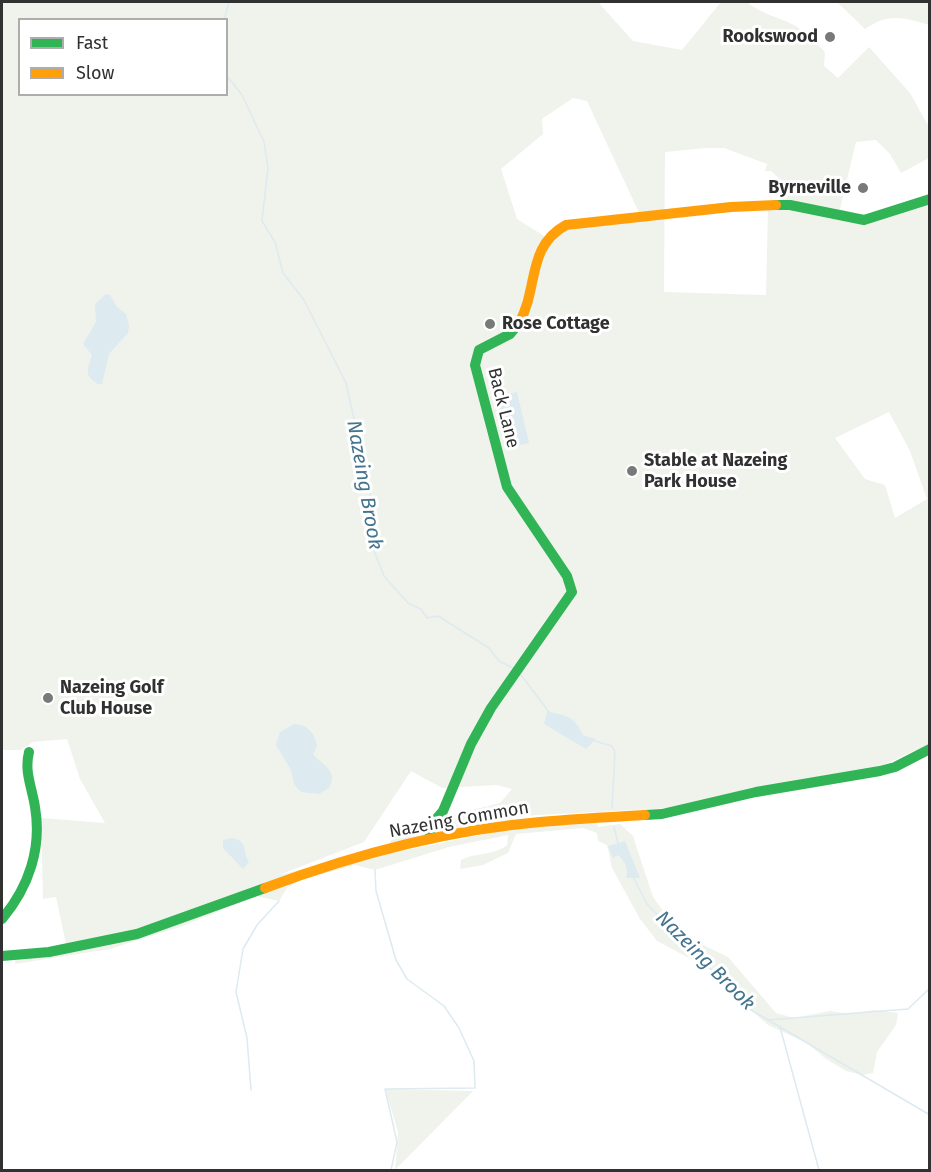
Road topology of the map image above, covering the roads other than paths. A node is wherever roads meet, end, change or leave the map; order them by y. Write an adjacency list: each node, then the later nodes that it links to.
1 (930, 199): 4 (street, Back Lane)
2 (930, 750): 4 (street, Nazeing Common)
3 (29, 752): 5 (street)
4 (429, 839): 6 (street, Nazeing Common)
5 (2, 919)
6 (2, 956)

